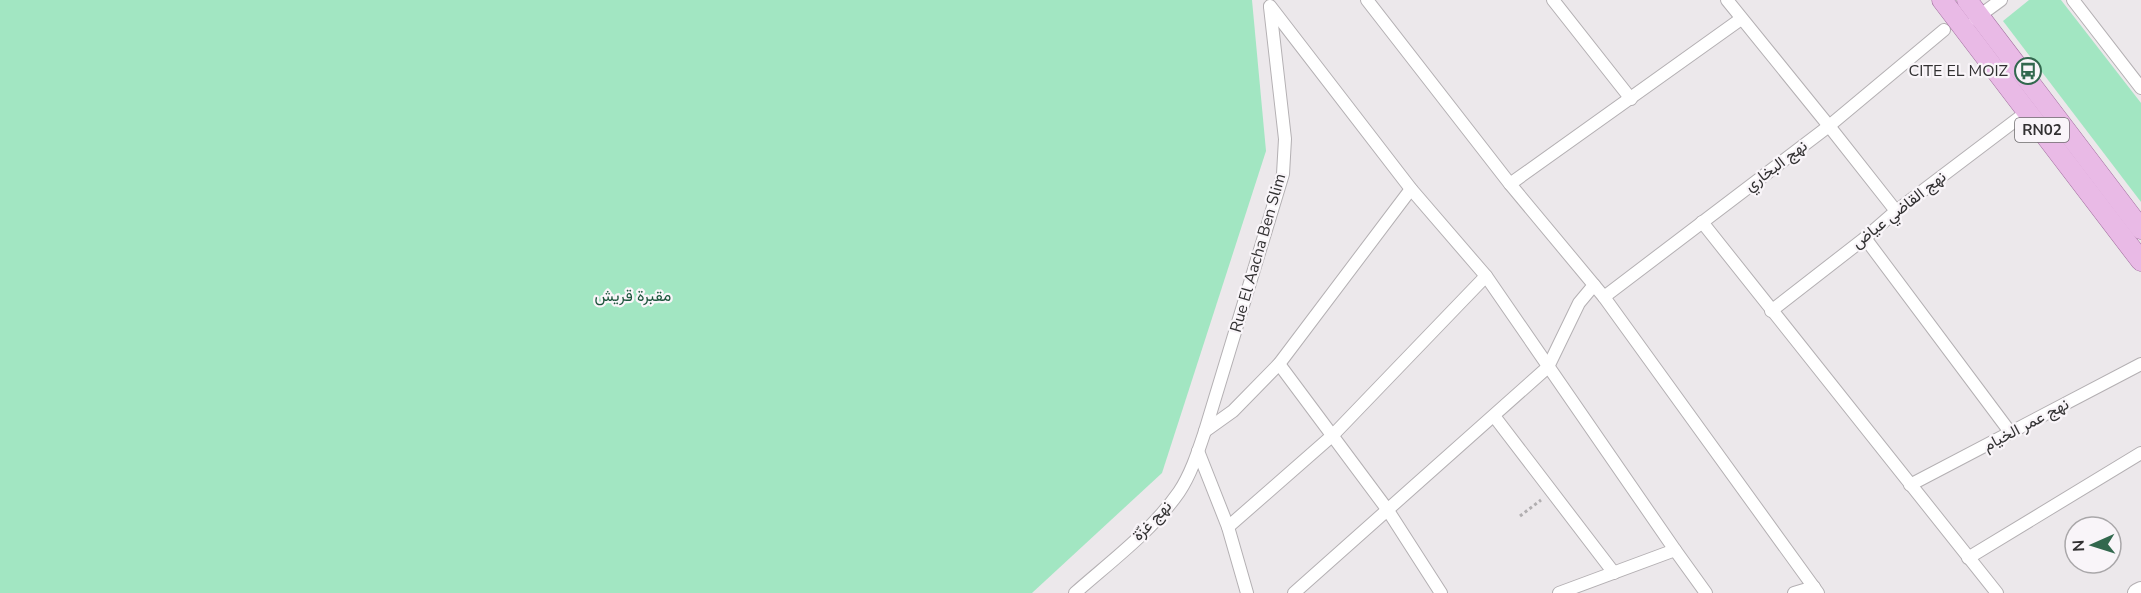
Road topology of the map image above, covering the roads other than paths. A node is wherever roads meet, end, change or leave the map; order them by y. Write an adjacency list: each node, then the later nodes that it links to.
1 (1367, 0): 15 (street)
2 (1553, 0): 12 (street)
3 (1727, 0): 9 (street)
4 (2001, 0): 8 (street, نهج البخاري)
5 (2073, 0): 11 (street)
6 (1270, 3): 16 (street); 30 (street, Rue El Aacha Ben Slim)
7 (1956, 3): 8 (main road, RN02); 10 (main road, RN02)
8 (1980, 16): 10 (street, نهج البخاري); 19 (main road, RN02)
9 (1741, 19): 12 (street); 14 (street)
10 (1954, 29): 13 (main road, RN02); 14 (street, نهج البخاري)
11 (2141, 88)
12 (1631, 99): 15 (street)
13 (2028, 111): 17 (street, نهج القاضي عياض); 21 (main road, RN02)
14 (1829, 126): 17 (street); 18 (street, نهج البخاري)
15 (1510, 184): 23 (street)
16 (1411, 189): 22 (street); 26 (street)
17 (1896, 211): 20 (street, نهج القاضي عياض)
18 (1702, 222): 24 (street, نهج البخاري); 25 (street)
19 (2141, 229)
20 (1865, 238): 25 (street, نهج القاضي عياض); 31 (street)
21 (2141, 261)
22 (1486, 276): 28 (street); 32 (street)
23 (1594, 285): 24 (street); 28 (street)
24 (1604, 297): 41 (street)
25 (1771, 310): 35 (street)
26 (1279, 364): 30 (street); 32 (street)
27 (2141, 364): 31 (street, نهج عمر الخيام)
28 (1548, 367): 29 (street); 38 (street)
29 (1494, 416): 36 (street); 40 (street)
30 (1205, 431): 33 (street, نهج غزّة)
31 (2010, 432): 35 (street, نهج عمر الخيام)
32 (1333, 435): 36 (street); 37 (street)
33 (1198, 451): 37 (street); 43 (street, نهج غزّة)
34 (2141, 453): 39 (street)
35 (1910, 485): 39 (street)
36 (1387, 510): 45 (street); 46 (street)
37 (1228, 527): 44 (street)
38 (1675, 550): 40 (street); 48 (street)
39 (1968, 558): 50 (street)
40 (1614, 573): 47 (street)
41 (1816, 590): 49 (street)
42 (2141, 591): 51 (main road)
43 (1075, 593)
44 (1247, 593)
45 (1294, 593)
46 (1440, 593)
47 (1559, 593)
48 (1706, 593)
49 (1794, 593)
50 (1997, 593)
51 (2137, 593)

